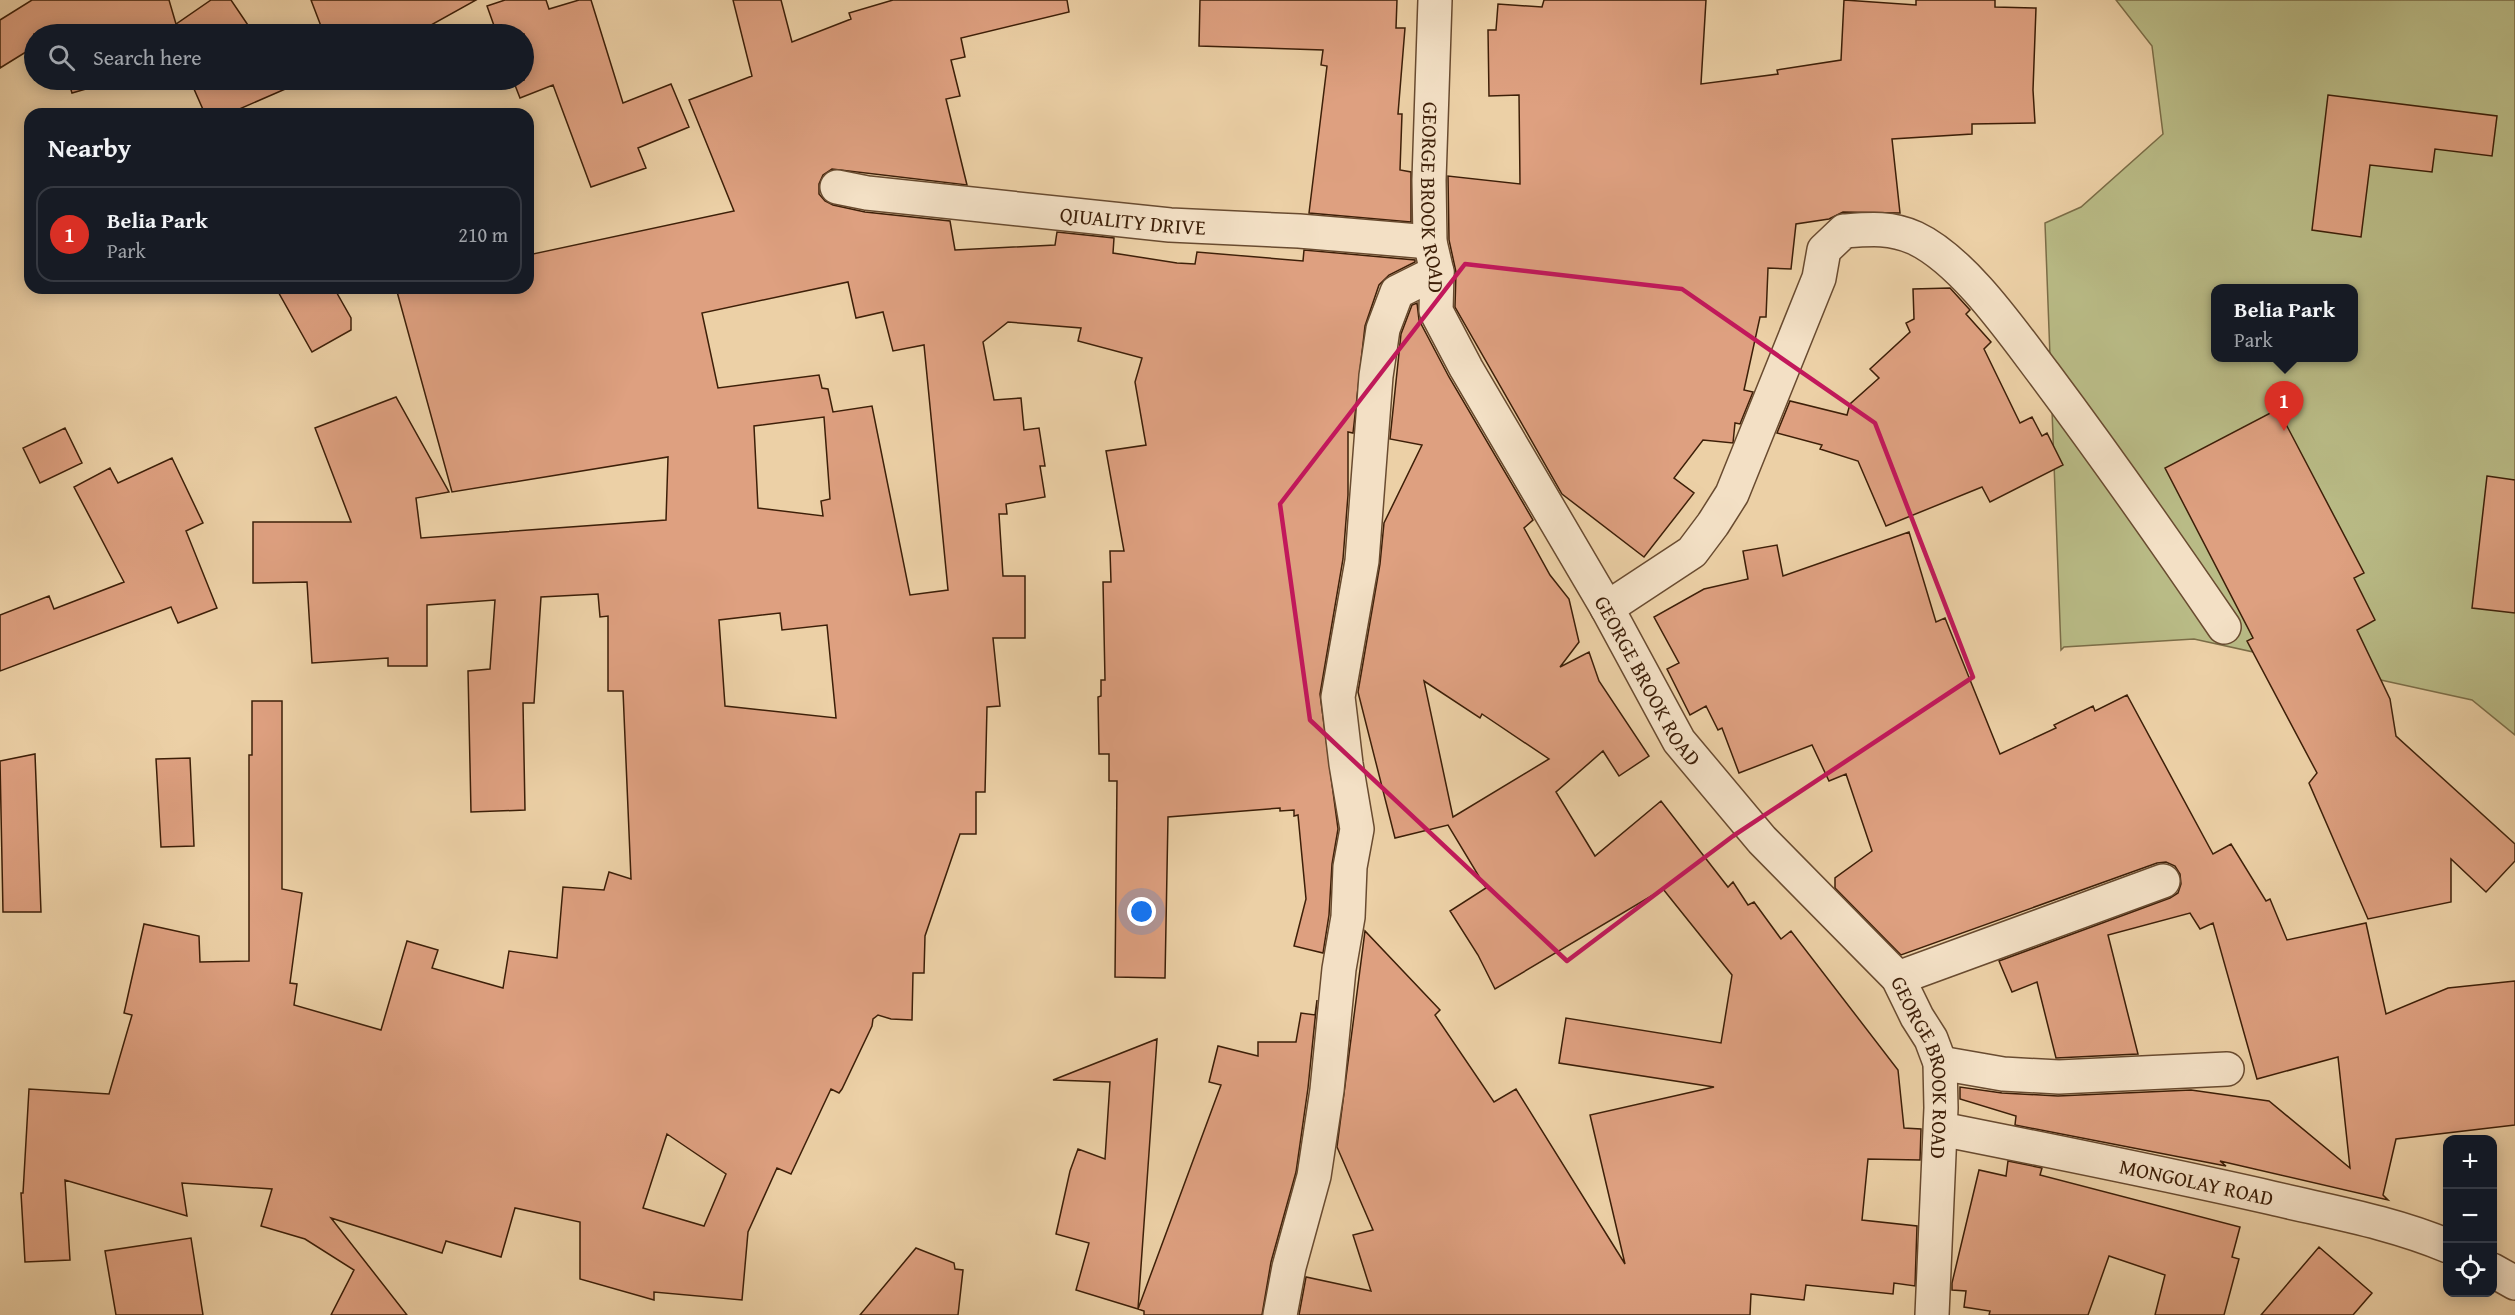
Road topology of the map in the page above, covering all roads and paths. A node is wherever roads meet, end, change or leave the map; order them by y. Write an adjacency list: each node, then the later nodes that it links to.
1 (1435, 0): 3 (street, GEORGE BROOK ROAD)
2 (837, 187): 3 (street, QIUALITY DRIVE)
3 (1434, 257): 4 (street, GEORGE BROOK ROAD); 14 (street)
4 (1607, 608): 5 (street); 7 (street, GEORGE BROOK ROAD)
5 (2224, 627)
6 (2163, 881): 7 (street)
7 (1898, 978): 8 (street, GEORGE BROOK ROAD)
8 (1940, 1063): 9 (street); 10 (street, GEORGE BROOK ROAD)
9 (2227, 1069)
10 (1941, 1129): 11 (street, MONGOLAY ROAD); 15 (street, GEORGE BROOK ROAD)
11 (2443, 1244)
12 (2497, 1272): 13 (street)
13 (2515, 1282)
14 (1280, 1315)
15 (1932, 1315)

